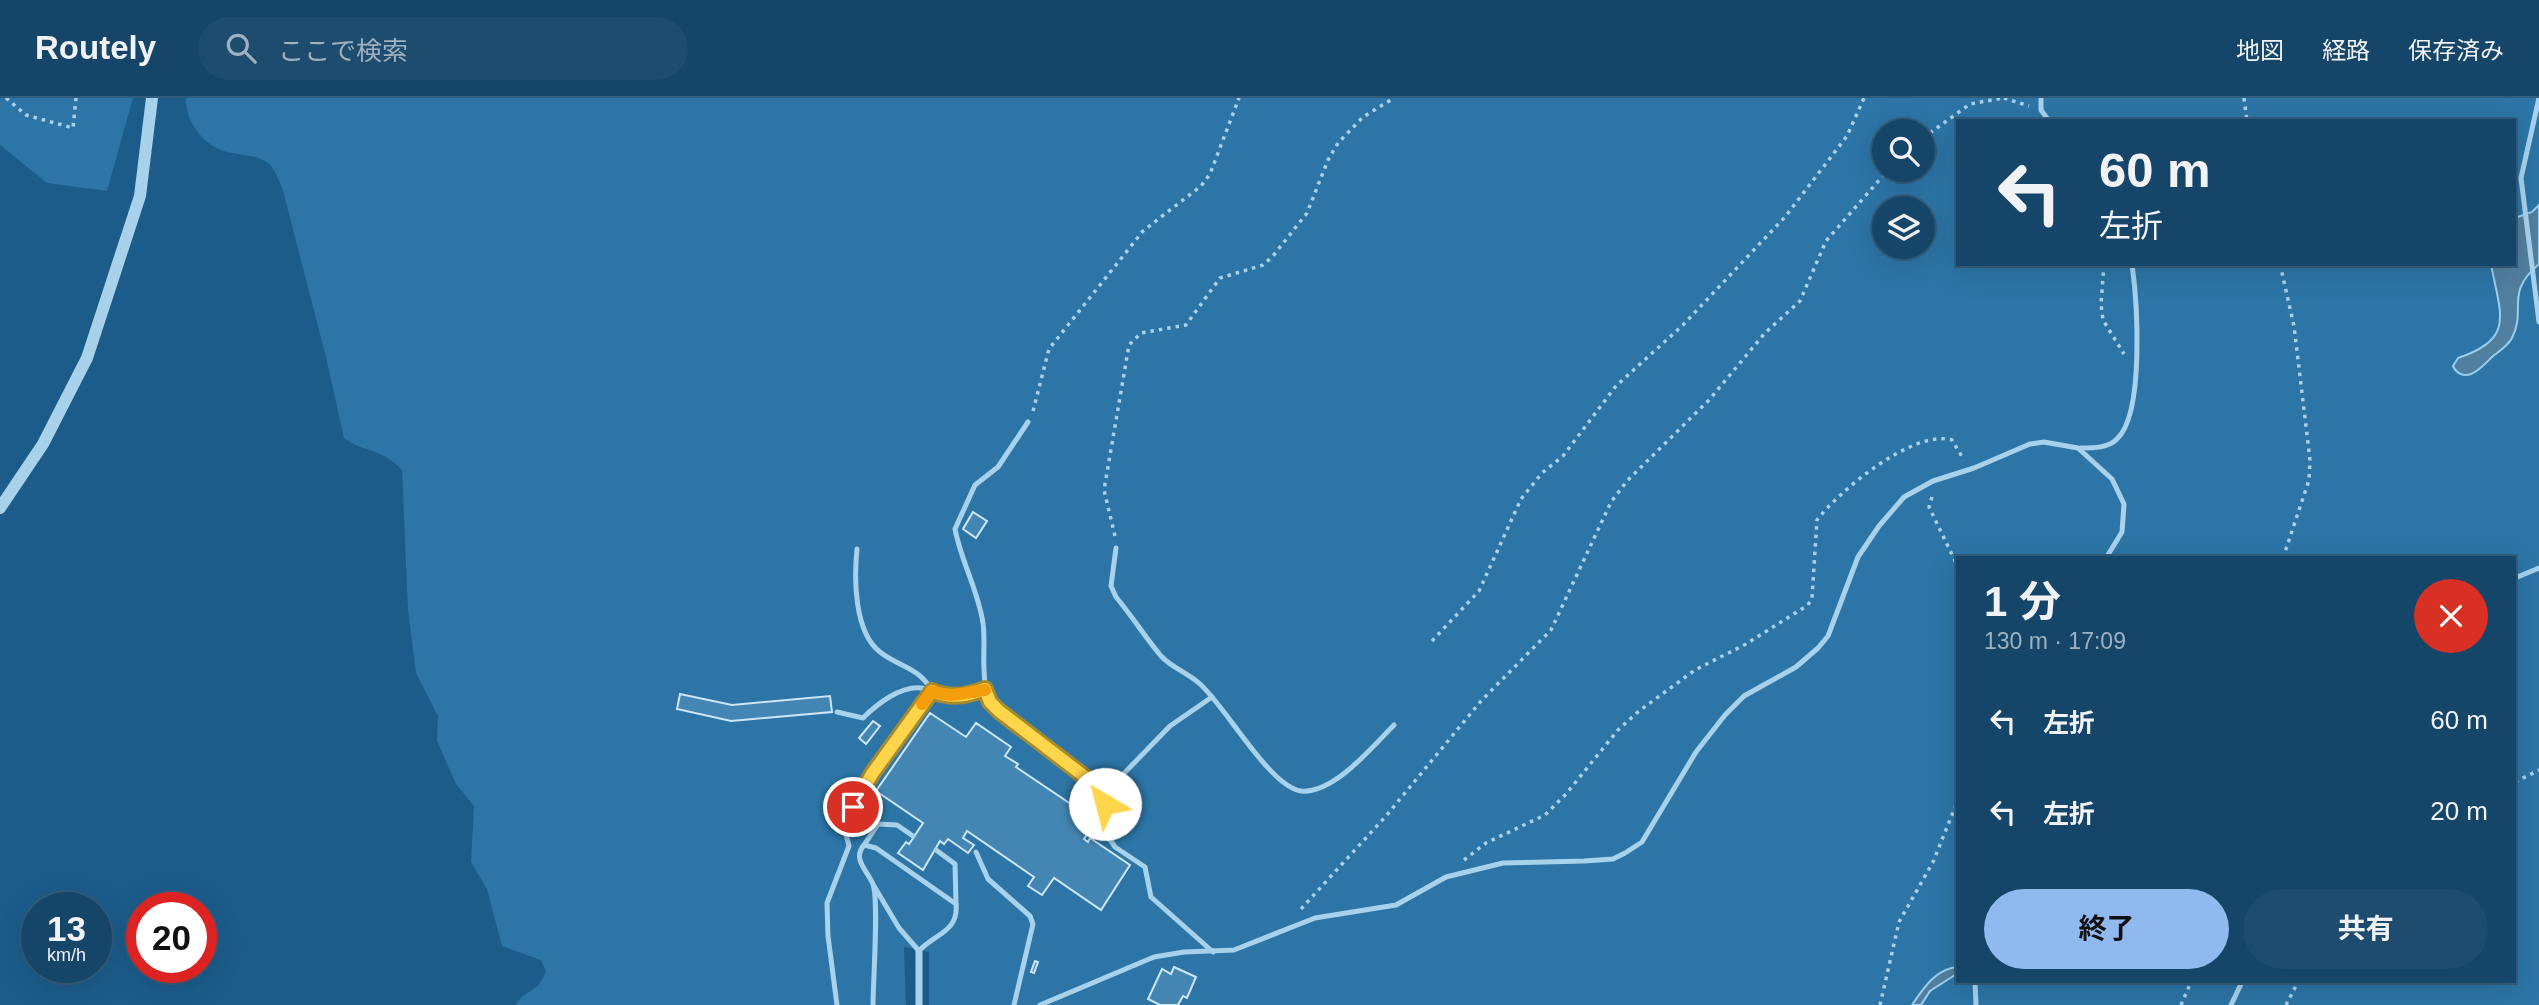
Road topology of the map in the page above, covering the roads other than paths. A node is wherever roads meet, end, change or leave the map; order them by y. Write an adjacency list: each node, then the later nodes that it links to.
1 (152, 98): 9 (street)
2 (2041, 98): 4 (lane)
3 (2539, 98): 6 (lane)
4 (2048, 119)
5 (2132, 266): 8 (lane)
6 (2539, 322)
7 (1028, 422): 15 (lane)
8 (2078, 448): 12 (lane); 29 (lane)
9 (0, 508)
10 (1116, 548): 17 (lane)
11 (857, 549): 16 (lane)
12 (2107, 556)
13 (2539, 568): 14 (lane)
14 (2516, 578)
15 (985, 689): 16 (lane); 20 (lane)
16 (932, 691): 18 (lane); 22 (lane)
17 (1212, 697): 19 (lane); 20 (lane)
18 (837, 712)
19 (1394, 725)
20 (1102, 795): 29 (lane)
21 (914, 836): 23 (lane)
22 (849, 846): 23 (lane); 32 (lane)
23 (862, 848): 26 (lane); 27 (lane)
24 (936, 850): 27 (lane)
25 (976, 852): 35 (lane)
26 (874, 886): 28 (lane); 33 (lane)
27 (956, 904): 28 (lane)
28 (919, 951): 34 (street)
29 (1213, 952): 36 (lane)
30 (1975, 983): 37 (lane)
31 (2242, 983): 38 (lane)
32 (837, 1005)
33 (873, 1005)
34 (919, 1005)
35 (1014, 1005)
36 (1040, 1005)
37 (1976, 1005)
38 (2231, 1005)

